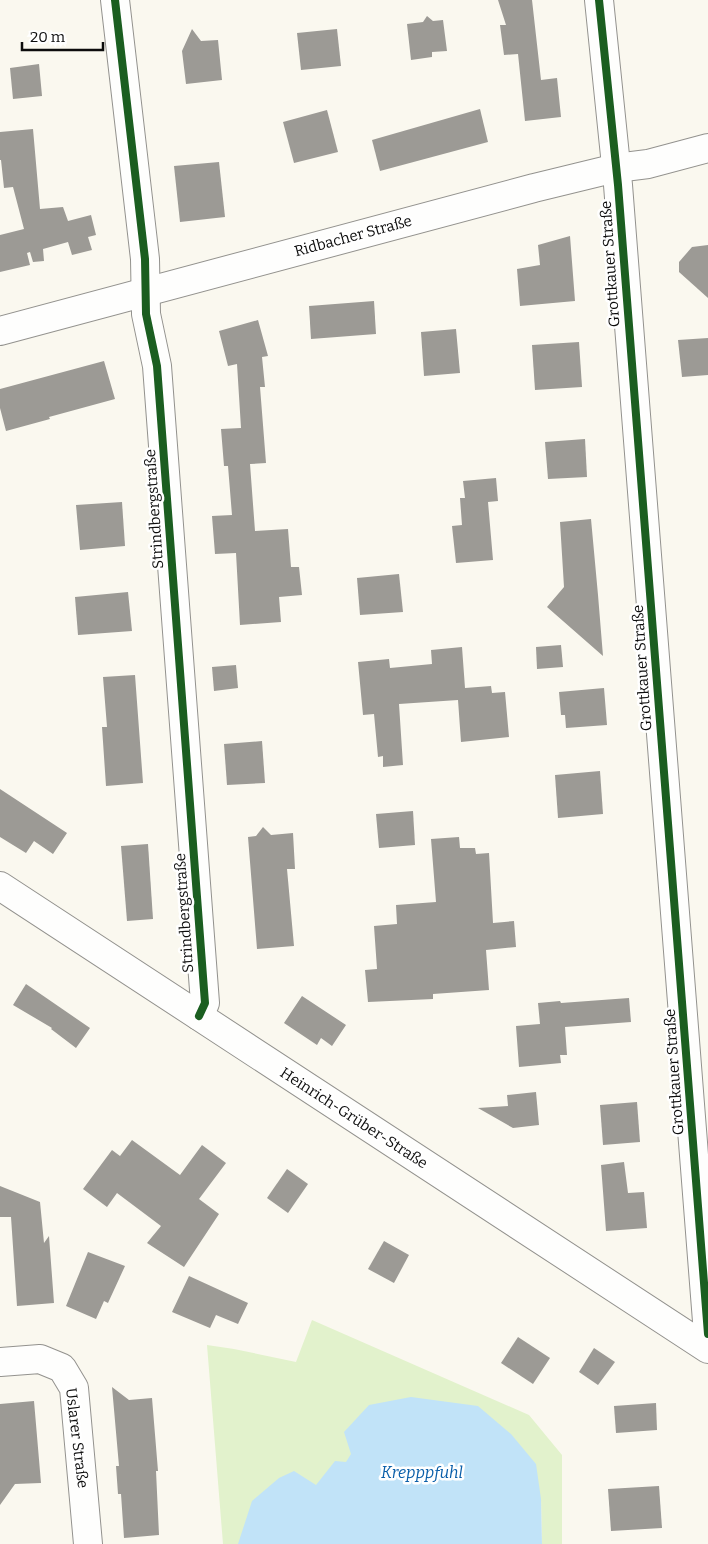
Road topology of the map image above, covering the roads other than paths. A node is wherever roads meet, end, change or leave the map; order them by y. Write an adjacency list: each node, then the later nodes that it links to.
1 (115, 0): 5 (street, Strindbergstraße)
2 (599, 0): 4 (street, Grottkauer Straße)
3 (708, 148): 4 (street, Ridbacher Straße)
4 (616, 168): 5 (street, Ridbacher Straße); 9 (street, Grottkauer Straße)
5 (145, 291): 6 (street, Ridbacher Straße); 8 (street, Strindbergstraße)
6 (0, 331)
7 (0, 886): 8 (street, Heinrich-Grüber-Straße)
8 (199, 1016): 10 (street, Heinrich-Grüber-Straße)
9 (708, 1334)
10 (708, 1348)
11 (0, 1362): 12 (street, Uslarer Straße)
12 (88, 1544)

